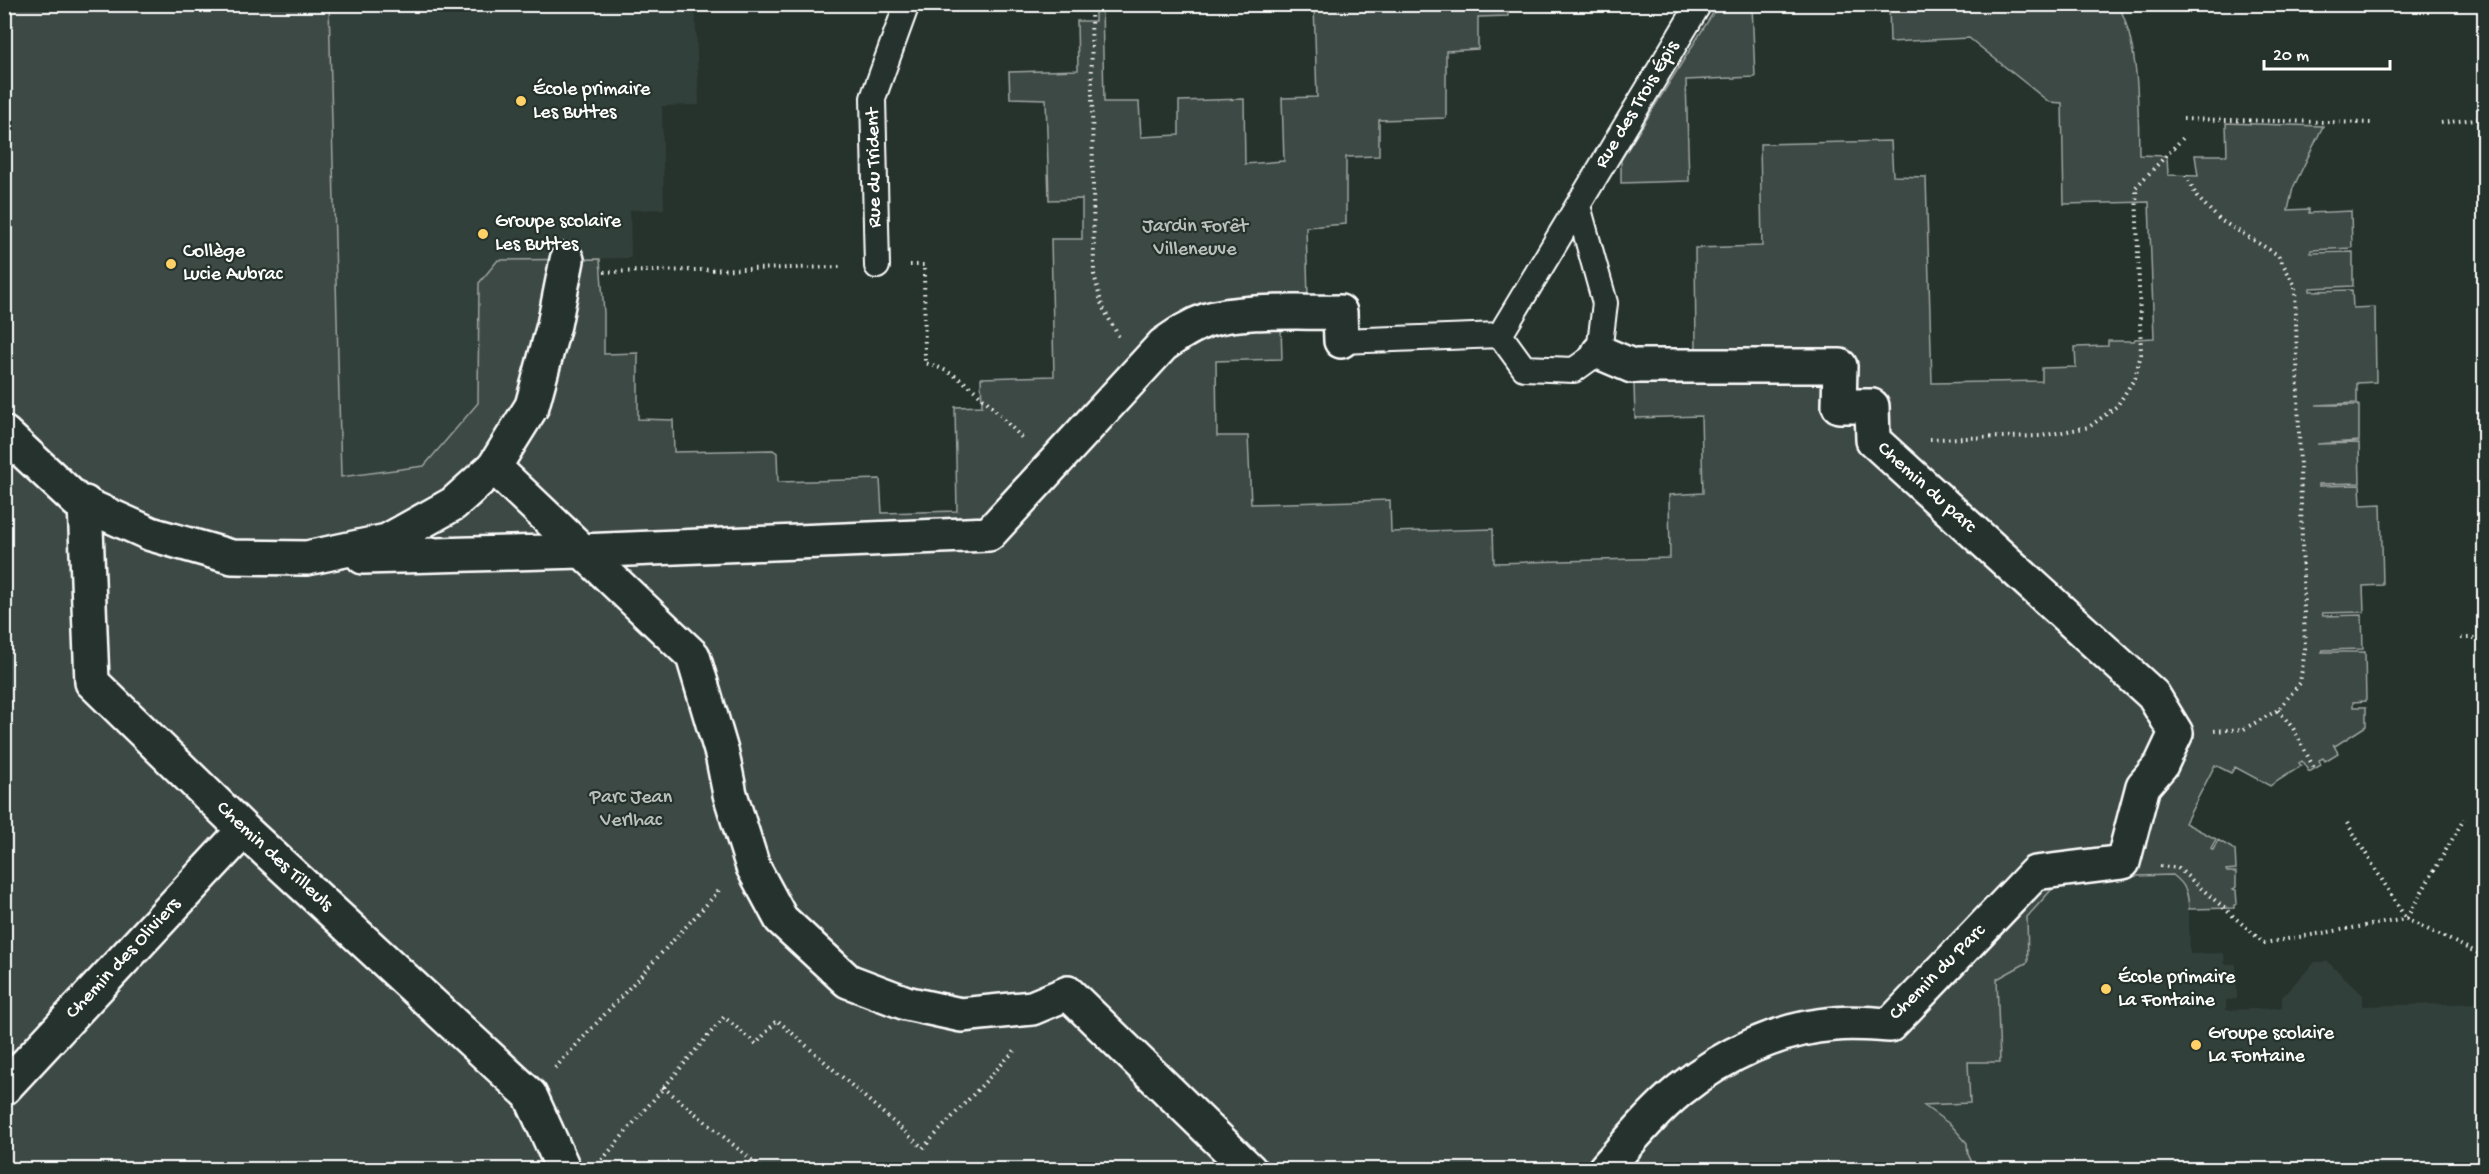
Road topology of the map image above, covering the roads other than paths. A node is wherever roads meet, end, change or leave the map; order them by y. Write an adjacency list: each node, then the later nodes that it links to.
1 (907, 4): 4 (lane, Rue du Trident)
2 (1699, 4): 3 (lane, Rue des Trois Épis)
3 (1578, 206): 6 (lane, Rue des Trois Épis); 8 (lane)
4 (877, 266)
5 (565, 267): 10 (street)
6 (1500, 335): 7 (lane); 8 (lane)
7 (1341, 341): 12 (street)
8 (1599, 352): 15 (street, Chemin du parc)
9 (4, 433): 11 (street)
10 (494, 467): 12 (street); 13 (street)
11 (81, 502): 13 (street); 14 (street, Chemin des Tilleuls)
12 (582, 551): 13 (street); 18 (street)
13 (307, 558)
14 (244, 830): 16 (street, Chemin des Oliviers); 17 (street, Chemin des Tilleuls)
15 (2123, 862): 19 (street, Chemin du Parc)
16 (4, 1088)
17 (564, 1170)
18 (1250, 1170)
19 (1604, 1170)

